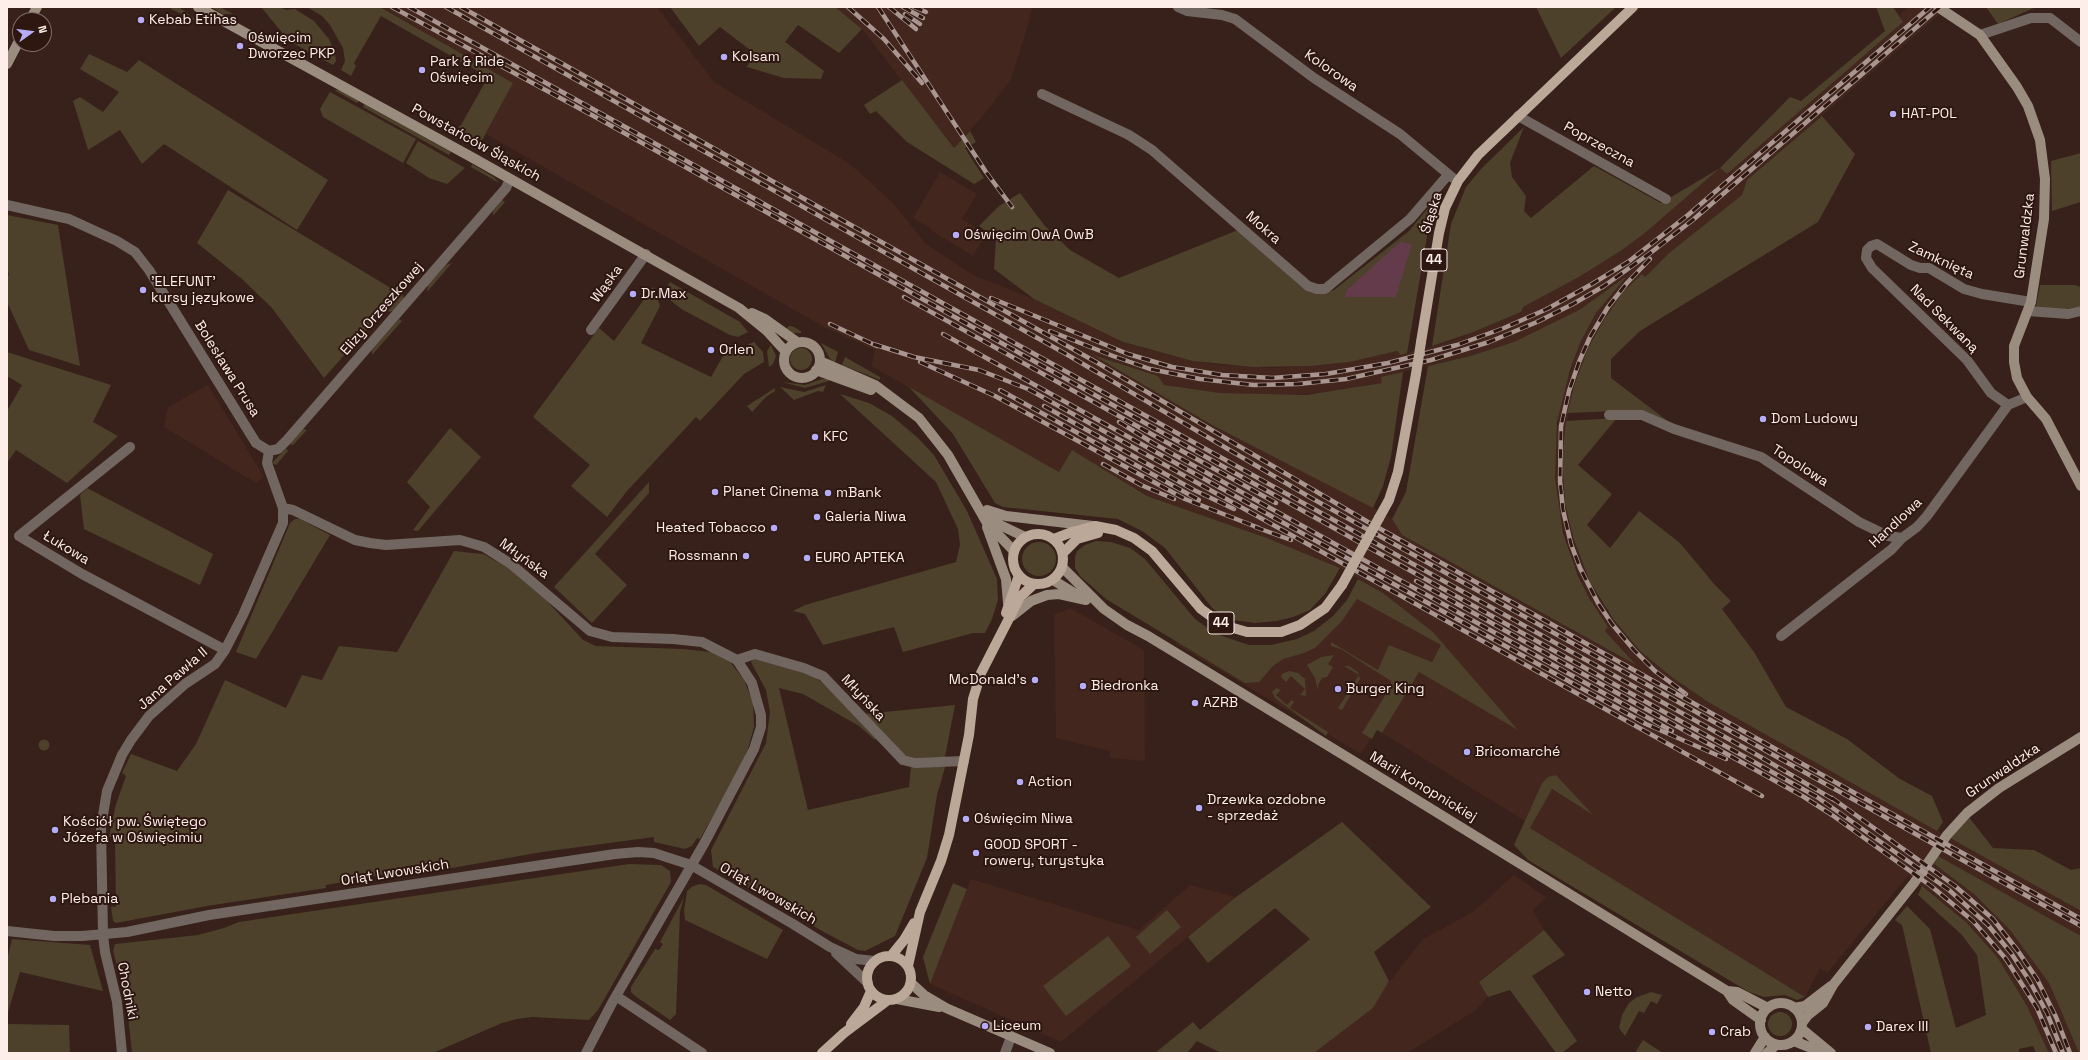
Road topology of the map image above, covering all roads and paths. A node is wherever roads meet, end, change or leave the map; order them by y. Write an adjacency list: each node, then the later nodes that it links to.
1 (198, 7): 12 (street, Powstańców Śląskich)
2 (1178, 7): 11 (street, Kolorowa)
3 (1633, 7): 10 (main road, Śląska / 44)
4 (1938, 7): 5 (street, Grunwaldzka)
5 (1980, 35): 6 (street); 18 (street, Grunwaldzka)
6 (2081, 42)
7 (13, 52): 8 (street)
8 (7, 64)
9 (1042, 94): 11 (street, Mokra)
10 (1518, 116): 13 (main road, Śląska / 44); 14 (street, Poprzeczna)
11 (1448, 175): 13 (street, Kolorowa)
12 (510, 179): 17 (street, Powstańców Śląskich); 29 (street, Elizy Orzeszkowej)
13 (1458, 181): 36 (main road, Śląska / 44, bridge)
14 (1666, 199)
15 (7, 205): 29 (street, Bolesława Prusa)
16 (1867, 250): 18 (street, Zamknięta); 26 (street, Nad Sekwaną)
17 (646, 254): 19 (street, Powstańców Śląskich); 21 (street, Wąska)
18 (2029, 307): 20 (street); 25 (street, Grunwaldzka)
19 (739, 308): 22 (street, Powstańców Śląskich); 23 (street, Powstańców Śląskich)
20 (2081, 311)
21 (591, 330)
22 (797, 342): 23 (street); 24 (street)
23 (786, 352): 24 (street)
24 (818, 366): 31 (street)
25 (2027, 397): 26 (street); 30 (street, Grunwaldzka)
26 (2008, 405): 38 (street, Handlowa)
27 (1609, 414): 38 (street, Topolowa)
28 (130, 447): 50 (street, Łukowa)
29 (268, 451): 32 (street, Jana Pawła II)
30 (2081, 486)
31 (971, 492): 33 (street); 34 (street)
32 (283, 508): 50 (street, Jana Pawła II); 51 (street, Młyńska)
33 (987, 510): 35 (street); 37 (street)
34 (987, 523): 40 (street); 48 (street)
35 (1095, 526): 36 (main road, 44); 39 (main road, 44)
36 (1116, 530): 41 (main road)
37 (1025, 537): 39 (main road); 40 (main road)
38 (1902, 538): 49 (street, Handlowa)
39 (1054, 539): 41 (main road)
40 (1014, 551): 43 (main road)
41 (1063, 553): 42 (main road)
42 (1062, 567): 44 (main road); 47 (street, Marii Konopnickiej)
43 (1019, 575): 45 (main road); 48 (main road)
44 (1053, 580): 45 (main road); 46 (street, Marii Konopnickiej)
45 (1034, 584): 48 (main road)
46 (1086, 600): 47 (street, Marii Konopnickiej); 48 (street)
47 (1104, 609): 65 (street, Marii Konopnickiej)
48 (1009, 614): 53 (main road)
49 (1781, 636)
50 (225, 650): 57 (street, Jana Pawła II)
51 (737, 660): 53 (street, Młyńska); 54 (street, Młyńska)
52 (2081, 737): 63 (street, Grunwaldzka)
53 (964, 761): 55 (main road)
54 (691, 865): 57 (street, Orląt Lwowskich); 58 (street, Orląt Lwowskich); 66 (street)
55 (920, 912): 59 (main road); 61 (main road)
56 (7, 930): 57 (street, Orląt Lwowskich)
57 (103, 934): 78 (street, Chodniki)
58 (830, 947): 60 (street, Orląt Lwowskich); 64 (street, Orląt Lwowskich)
59 (890, 956): 60 (main road); 61 (main road)
60 (875, 961): 64 (main road)
61 (908, 966): 62 (main road)
62 (911, 983): 67 (main road); 68 (street)
63 (1833, 985): 70 (street); 72 (street)
64 (870, 987): 67 (main road); 73 (main road)
65 (1727, 991): 69 (street, Marii Konopnickiej); 71 (street, Marii Konopnickiej)
66 (616, 996): 79 (street); 80 (street)
67 (892, 1000): 68 (street); 73 (main road)
68 (946, 1008): 74 (street)
69 (1768, 1008): 70 (street); 71 (street)
70 (1794, 1008): 72 (street)
71 (1761, 1020): 75 (street)
72 (1802, 1026): 76 (street); 87 (street)
73 (844, 1033): 81 (main road)
74 (1011, 1037): 82 (street); 83 (street)
75 (1765, 1037): 77 (street); 84 (street)
76 (1794, 1041): 77 (street); 86 (street)
77 (1776, 1045): 85 (street)
78 (122, 1053)
79 (586, 1053)
80 (702, 1053)
81 (822, 1053)
82 (1005, 1053)
83 (1050, 1053)
84 (1755, 1053)
85 (1767, 1053)
86 (1824, 1053)
87 (1831, 1053)

